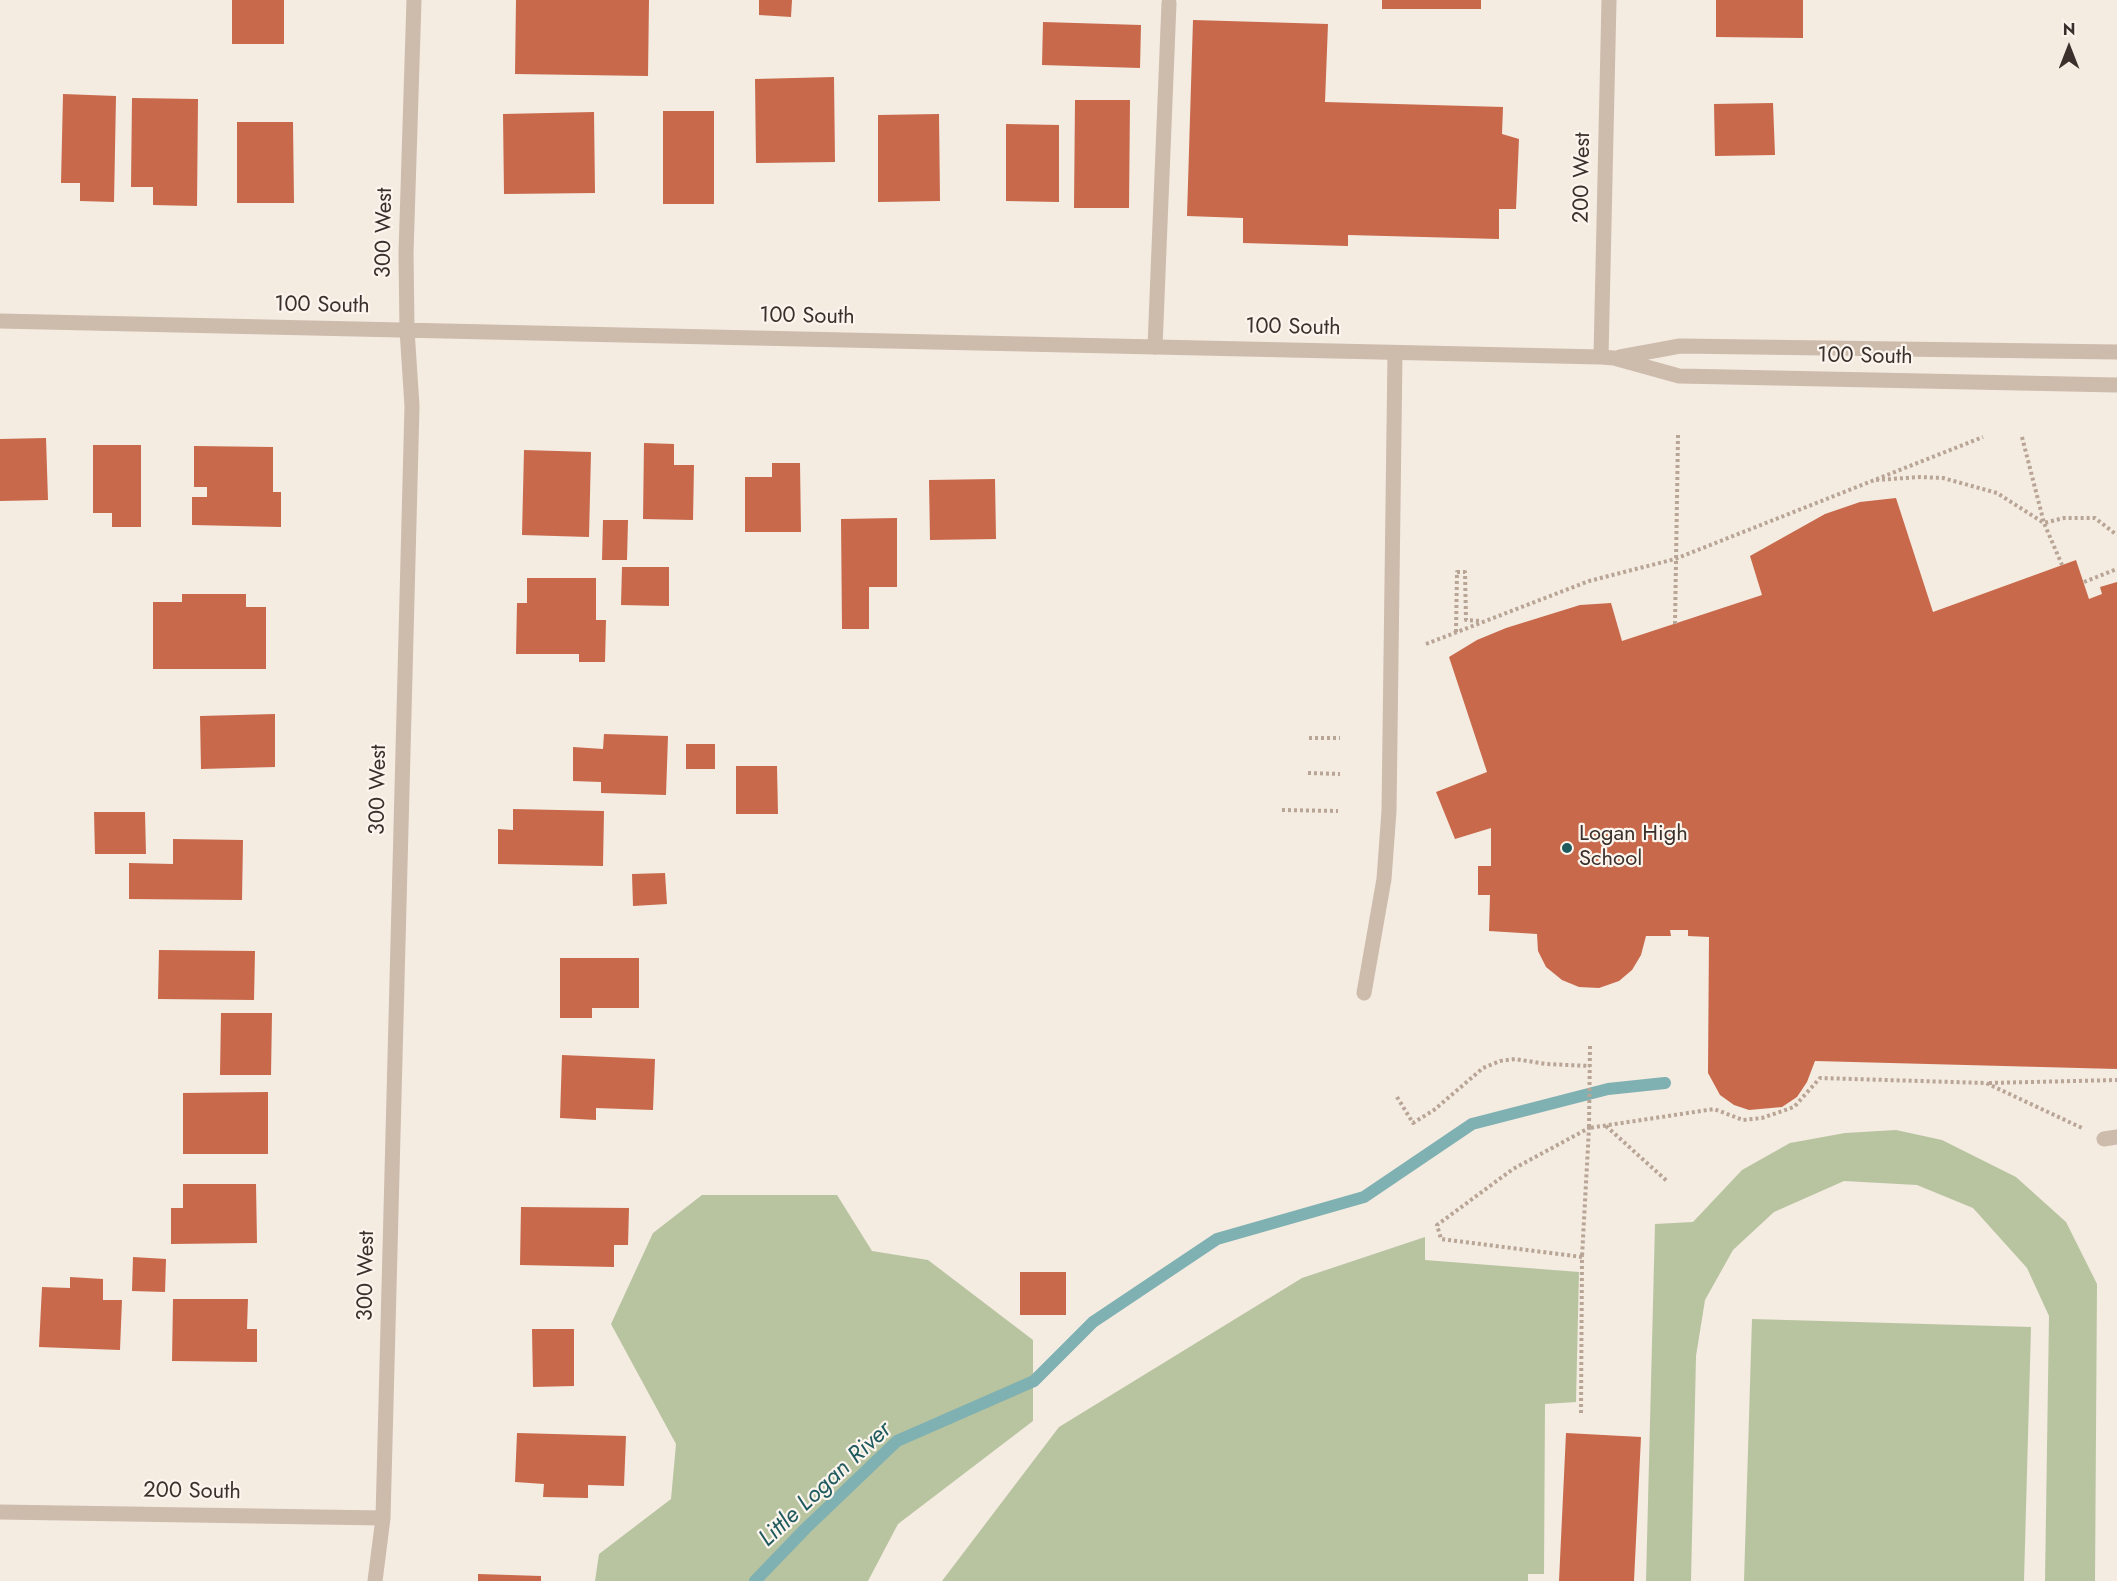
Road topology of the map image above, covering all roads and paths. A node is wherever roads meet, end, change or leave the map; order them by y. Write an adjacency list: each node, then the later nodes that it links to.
1 (414, 0): 5 (street, 300 West)
2 (1609, 0): 9 (street, 200 West)
3 (1169, 3): 6 (street)
4 (0, 321): 5 (street, 100 South)
5 (407, 330): 6 (street, 100 South); 44 (street, 300 West)
6 (1155, 347): 8 (street, 100 South)
7 (2117, 352): 9 (street, 100 South)
8 (1395, 353): 9 (street, 100 South); 31 (street)
9 (1608, 357): 10 (street, 100 South)
10 (2117, 385)
11 (1678, 435): 17 (path)
12 (1983, 437): 14 (path)
13 (2022, 437): 15 (path)
14 (1869, 481): 15 (path); 17 (path)
15 (2044, 523): 16 (path); 18 (path)
16 (2117, 535)
17 (1675, 559): 21 (path); 22 (path)
18 (2062, 565)
19 (2117, 569): 20 (path)
20 (2084, 582)
21 (1483, 622): 23 (path); 23 (path)
22 (1675, 624)
23 (1456, 632): 24 (path)
24 (1426, 644)
25 (1309, 738): 26 (path)
26 (1340, 738)
27 (1308, 773): 28 (path)
28 (1340, 774)
29 (1282, 810): 30 (path)
30 (1338, 811)
31 (1364, 993)
32 (1590, 1046): 33 (path)
33 (1590, 1066): 36 (path); 38 (path)
34 (2117, 1080): 35 (path)
35 (1986, 1083): 37 (path); 39 (path)
36 (1397, 1097)
37 (1606, 1126): 38 (path); 40 (path)
38 (1588, 1128): 41 (path); 41 (path)
39 (2110, 1138)
40 (1668, 1182)
41 (1582, 1257): 42 (path)
42 (1581, 1413)
43 (0, 1512): 44 (street, 200 South)
44 (383, 1518): 45 (street, 300 West)
45 (375, 1581)

